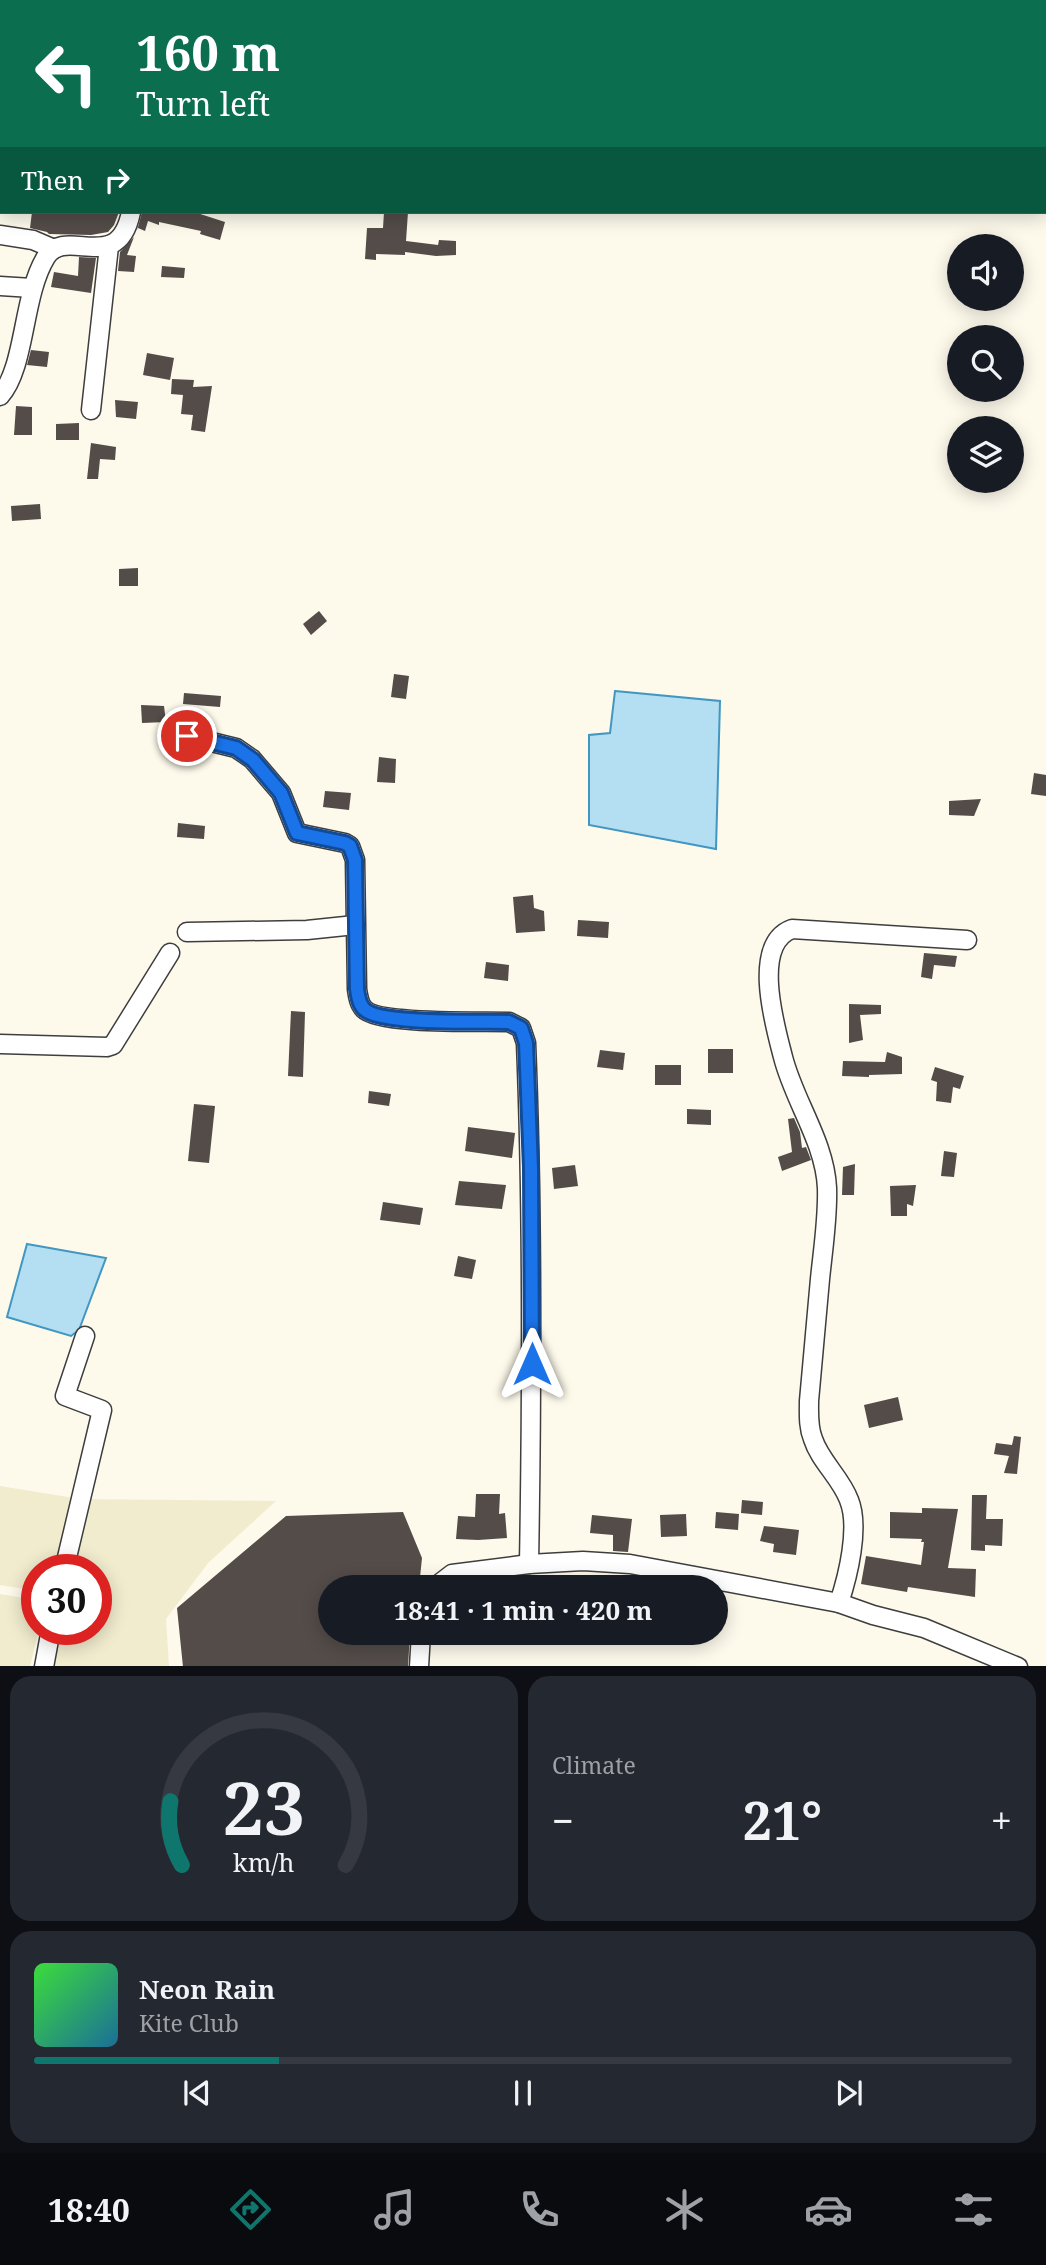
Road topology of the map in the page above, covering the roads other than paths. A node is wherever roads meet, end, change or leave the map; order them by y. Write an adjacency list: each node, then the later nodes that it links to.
1 (130, 214): 3 (street)
2 (0, 235): 4 (street)
3 (109, 246): 4 (street); 8 (street)
4 (54, 249): 6 (street)
5 (0, 286): 6 (street)
6 (32, 288): 7 (street)
7 (0, 396)
8 (91, 410)
9 (187, 736): 10 (street)
10 (355, 925): 11 (street); 17 (street)
11 (187, 932)
12 (967, 940): 19 (street)
13 (170, 953): 14 (street)
14 (0, 1044)
15 (85, 1336): 16 (street)
16 (68, 1554)
17 (529, 1563): 18 (street); 19 (street)
18 (451, 1575)
19 (839, 1603): 24 (street)
20 (48, 1645): 22 (street)
21 (420, 1645): 23 (street)
22 (44, 1666)
23 (419, 1666)
24 (1016, 1666)

